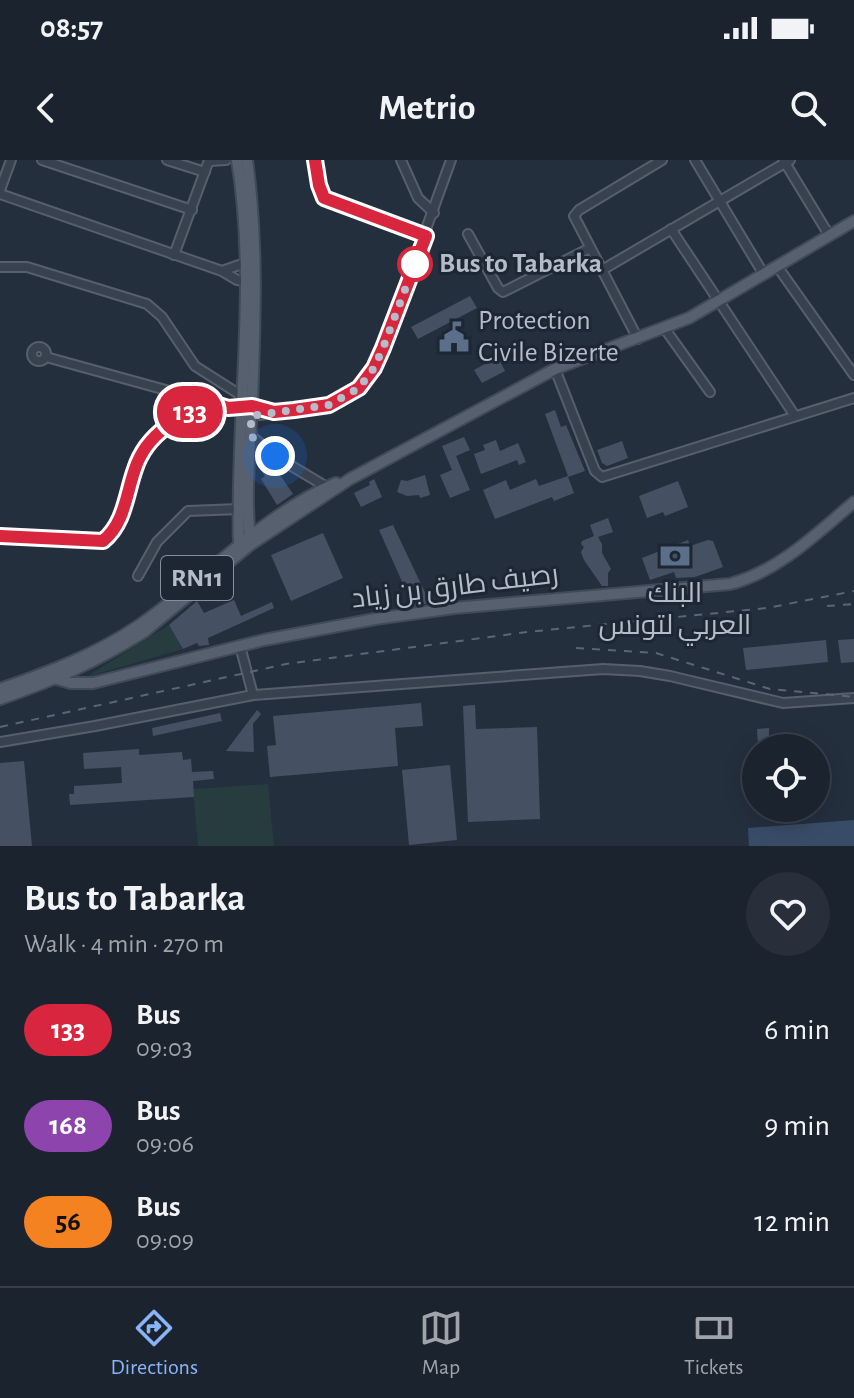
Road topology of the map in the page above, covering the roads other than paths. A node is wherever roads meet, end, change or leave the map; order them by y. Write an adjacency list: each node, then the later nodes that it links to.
1 (11, 160): 15 (street)
2 (42, 160): 17 (street)
3 (167, 160): 14 (street)
4 (209, 160): 5 (street); 14 (street)
5 (226, 160)
6 (237, 160): 26 (main road)
7 (247, 160): 26 (main road)
8 (315, 160): 23 (street)
9 (401, 160): 18 (street)
10 (451, 160): 18 (street)
11 (662, 160): 24 (street)
12 (695, 160): 16 (street)
13 (786, 161): 16 (street); 22 (street)
14 (205, 172): 17 (street)
15 (0, 192): 25 (street)
16 (719, 200): 20 (street); 31 (street)
17 (192, 210): 25 (street)
18 (434, 213): 23 (street)
19 (854, 221): 22 (main road, RN11)
20 (671, 229): 29 (street); 33 (street)
21 (468, 234): 24 (street)
22 (829, 235): 27 (main road, RN11)
23 (426, 236): 42 (street)
24 (590, 248): 29 (street)
25 (174, 255): 30 (street)
26 (251, 265): 30 (street); 32 (main road)
27 (777, 266): 31 (main road, RN11); 38 (street)
28 (0, 267): 42 (street)
29 (602, 270): 35 (street)
30 (222, 271): 32 (street)
31 (763, 273): 33 (main road, RN11)
32 (250, 282): 42 (main road)
33 (717, 302): 34 (main road, RN11); 43 (street)
34 (665, 329): 35 (main road, RN11); 39 (street)
35 (638, 339): 37 (main road, RN11)
36 (46, 357): 41 (street)
37 (555, 369): 43 (street); 46 (main road, RN11)
38 (854, 375)
39 (710, 392)
40 (854, 398): 43 (street)
41 (213, 403): 42 (street); 49 (street)
42 (246, 408): 44 (main road); 45 (main road)
43 (795, 416)
44 (241, 427): 45 (street); 48 (main road)
45 (251, 436): 46 (street); 50 (main road)
46 (331, 489): 50 (main road, RN11)
47 (854, 502): 53 (main road, رصيف طارق بن زياد)
48 (239, 509): 51 (main road); 52 (street)
49 (0, 536)
50 (250, 540): 51 (main road, RN11)
51 (239, 548): 54 (main road, RN11); 55 (main road, RN11)
52 (138, 576)
53 (240, 646): 55 (main road, رصيف طارق بن زياد); 57 (street)
54 (43, 675): 55 (main road, رصيف طارق بن زياد); 56 (main road, RN11)
55 (58, 680): 59 (main road, RN11)
56 (0, 689)
57 (253, 695): 58 (street); 60 (street)
58 (854, 698)
59 (0, 699)
60 (0, 742)

